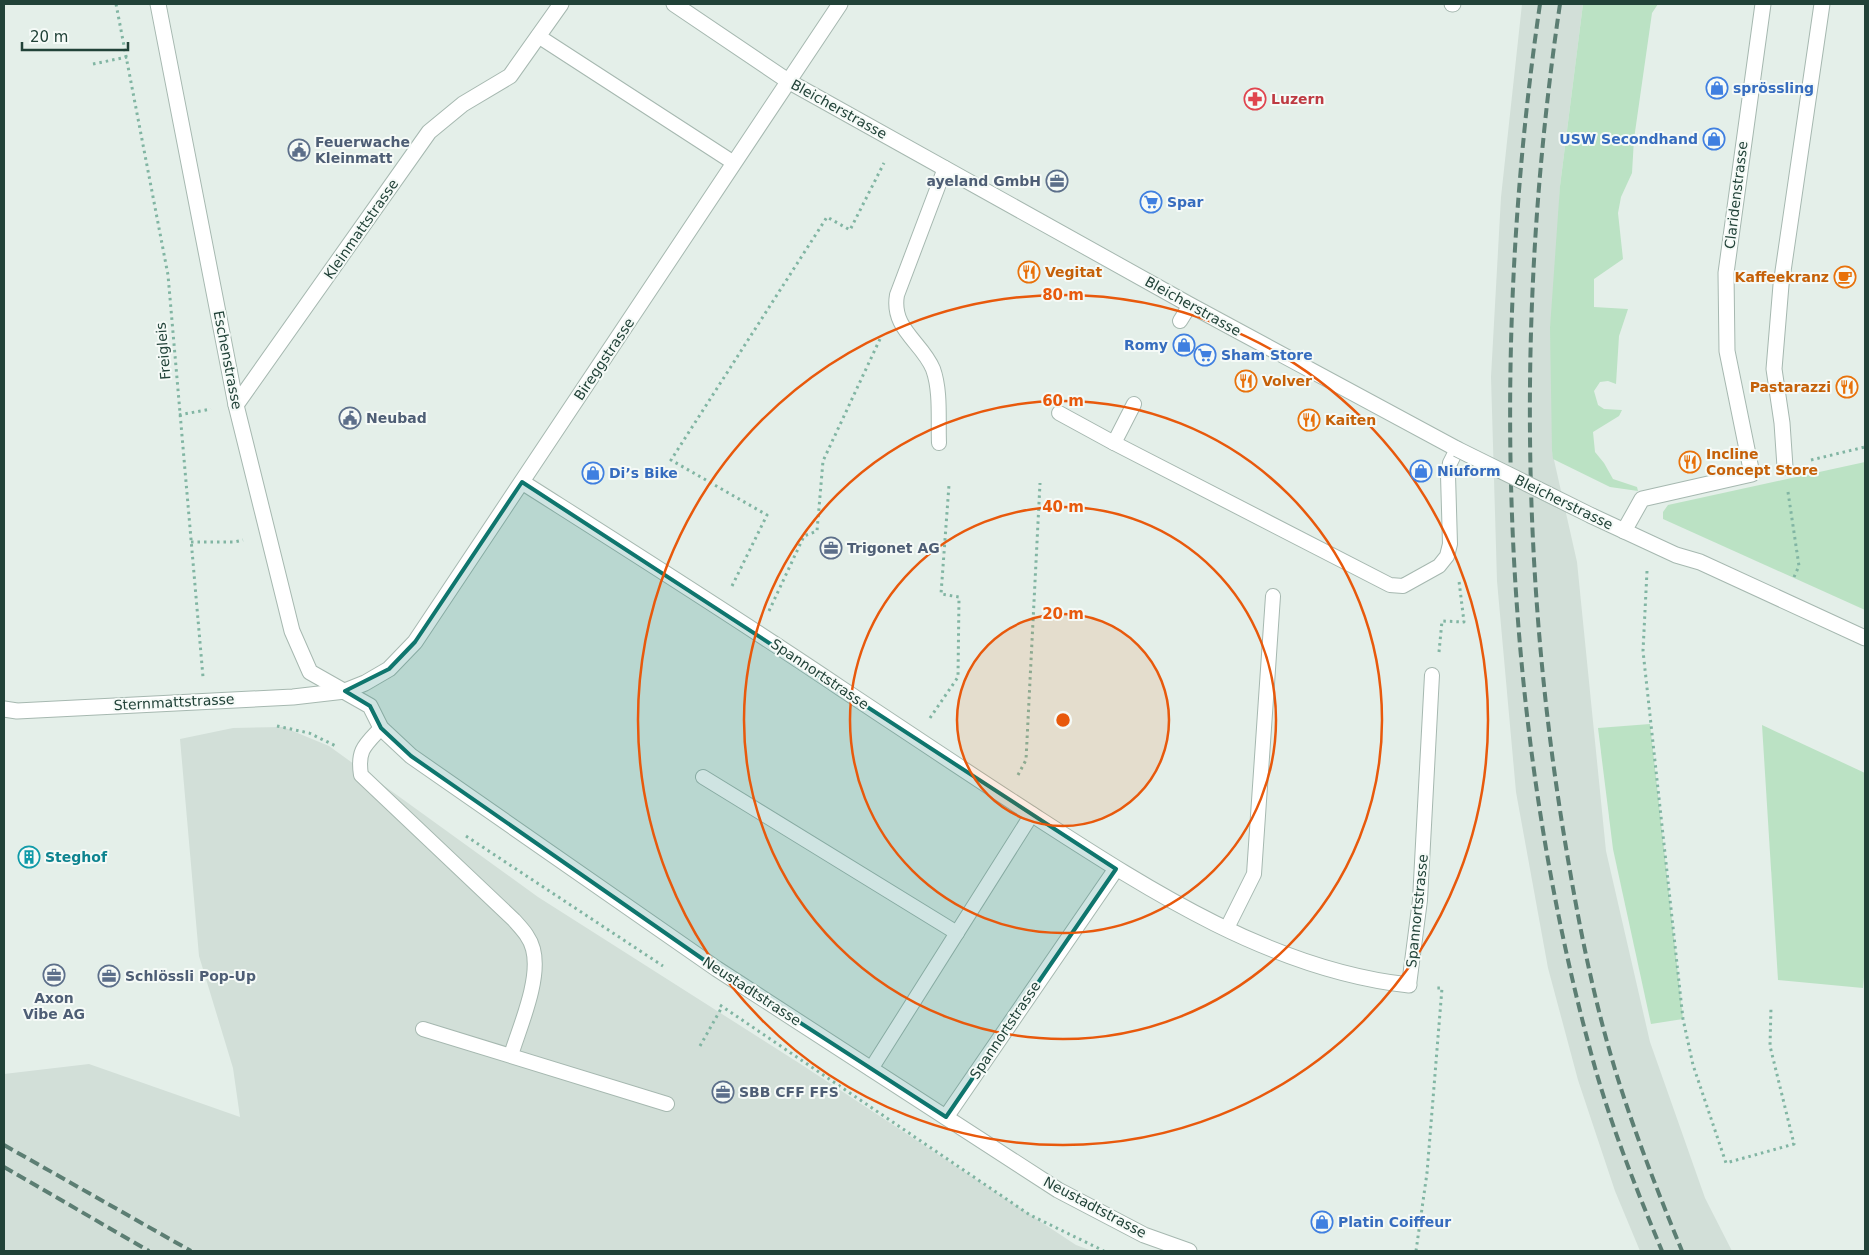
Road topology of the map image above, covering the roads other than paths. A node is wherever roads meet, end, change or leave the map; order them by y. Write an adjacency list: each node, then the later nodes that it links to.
1 (158, 4): 14 (street, Eschenstrasse)
2 (561, 4): 7 (street, Kleinmattstrasse)
3 (674, 4): 8 (street, Bleicherstrasse)
4 (840, 4): 8 (street, Bireggstrasse)
5 (1763, 4): 21 (street, Claridenstrasse)
6 (1822, 4): 19 (street)
7 (538, 36): 9 (lane); 14 (street, Kleinmattstrasse)
8 (788, 81): 9 (street, Bireggstrasse); 10 (street, Bleicherstrasse)
9 (734, 163): 20 (street, Bireggstrasse)
10 (945, 168): 11 (street, Bleicherstrasse); 16 (lane)
11 (1190, 305): 12 (lane); 18 (street, Bleicherstrasse)
12 (1180, 321)
13 (1134, 404): 17 (lane)
14 (236, 405): 25 (street, Eschenstrasse)
15 (1059, 413): 17 (lane)
16 (939, 443)
17 (1114, 443): 18 (lane)
18 (1457, 449): 21 (street, Bleicherstrasse, bridge)
19 (1786, 467)
20 (522, 482): 25 (street, Bireggstrasse); 29 (street, Spannortstrasse)
21 (1624, 531): 23 (street, Bleicherstrasse)
22 (1273, 596): 31 (lane)
23 (1865, 638)
24 (1432, 675): 33 (lane, Spannortstrasse)
25 (345, 691): 26 (street, Sternmattstrasse); 27 (street, Neustadtstrasse)
26 (4, 709)
27 (382, 728): 35 (lane); 36 (street, Neustadtstrasse)
28 (703, 777): 32 (lane)
29 (1032, 814): 30 (street, Spannortstrasse); 32 (lane)
30 (1116, 869): 31 (street, Spannortstrasse); 38 (street, Spannortstrasse)
31 (1227, 928): 33 (street, Spannortstrasse)
32 (957, 933): 36 (lane)
33 (1409, 985)
34 (423, 1029): 35 (lane)
35 (511, 1055): 37 (lane)
36 (871, 1069): 38 (street, Neustadtstrasse)
37 (667, 1104)
38 (946, 1117): 39 (street, Neustadtstrasse)
39 (1189, 1251)

